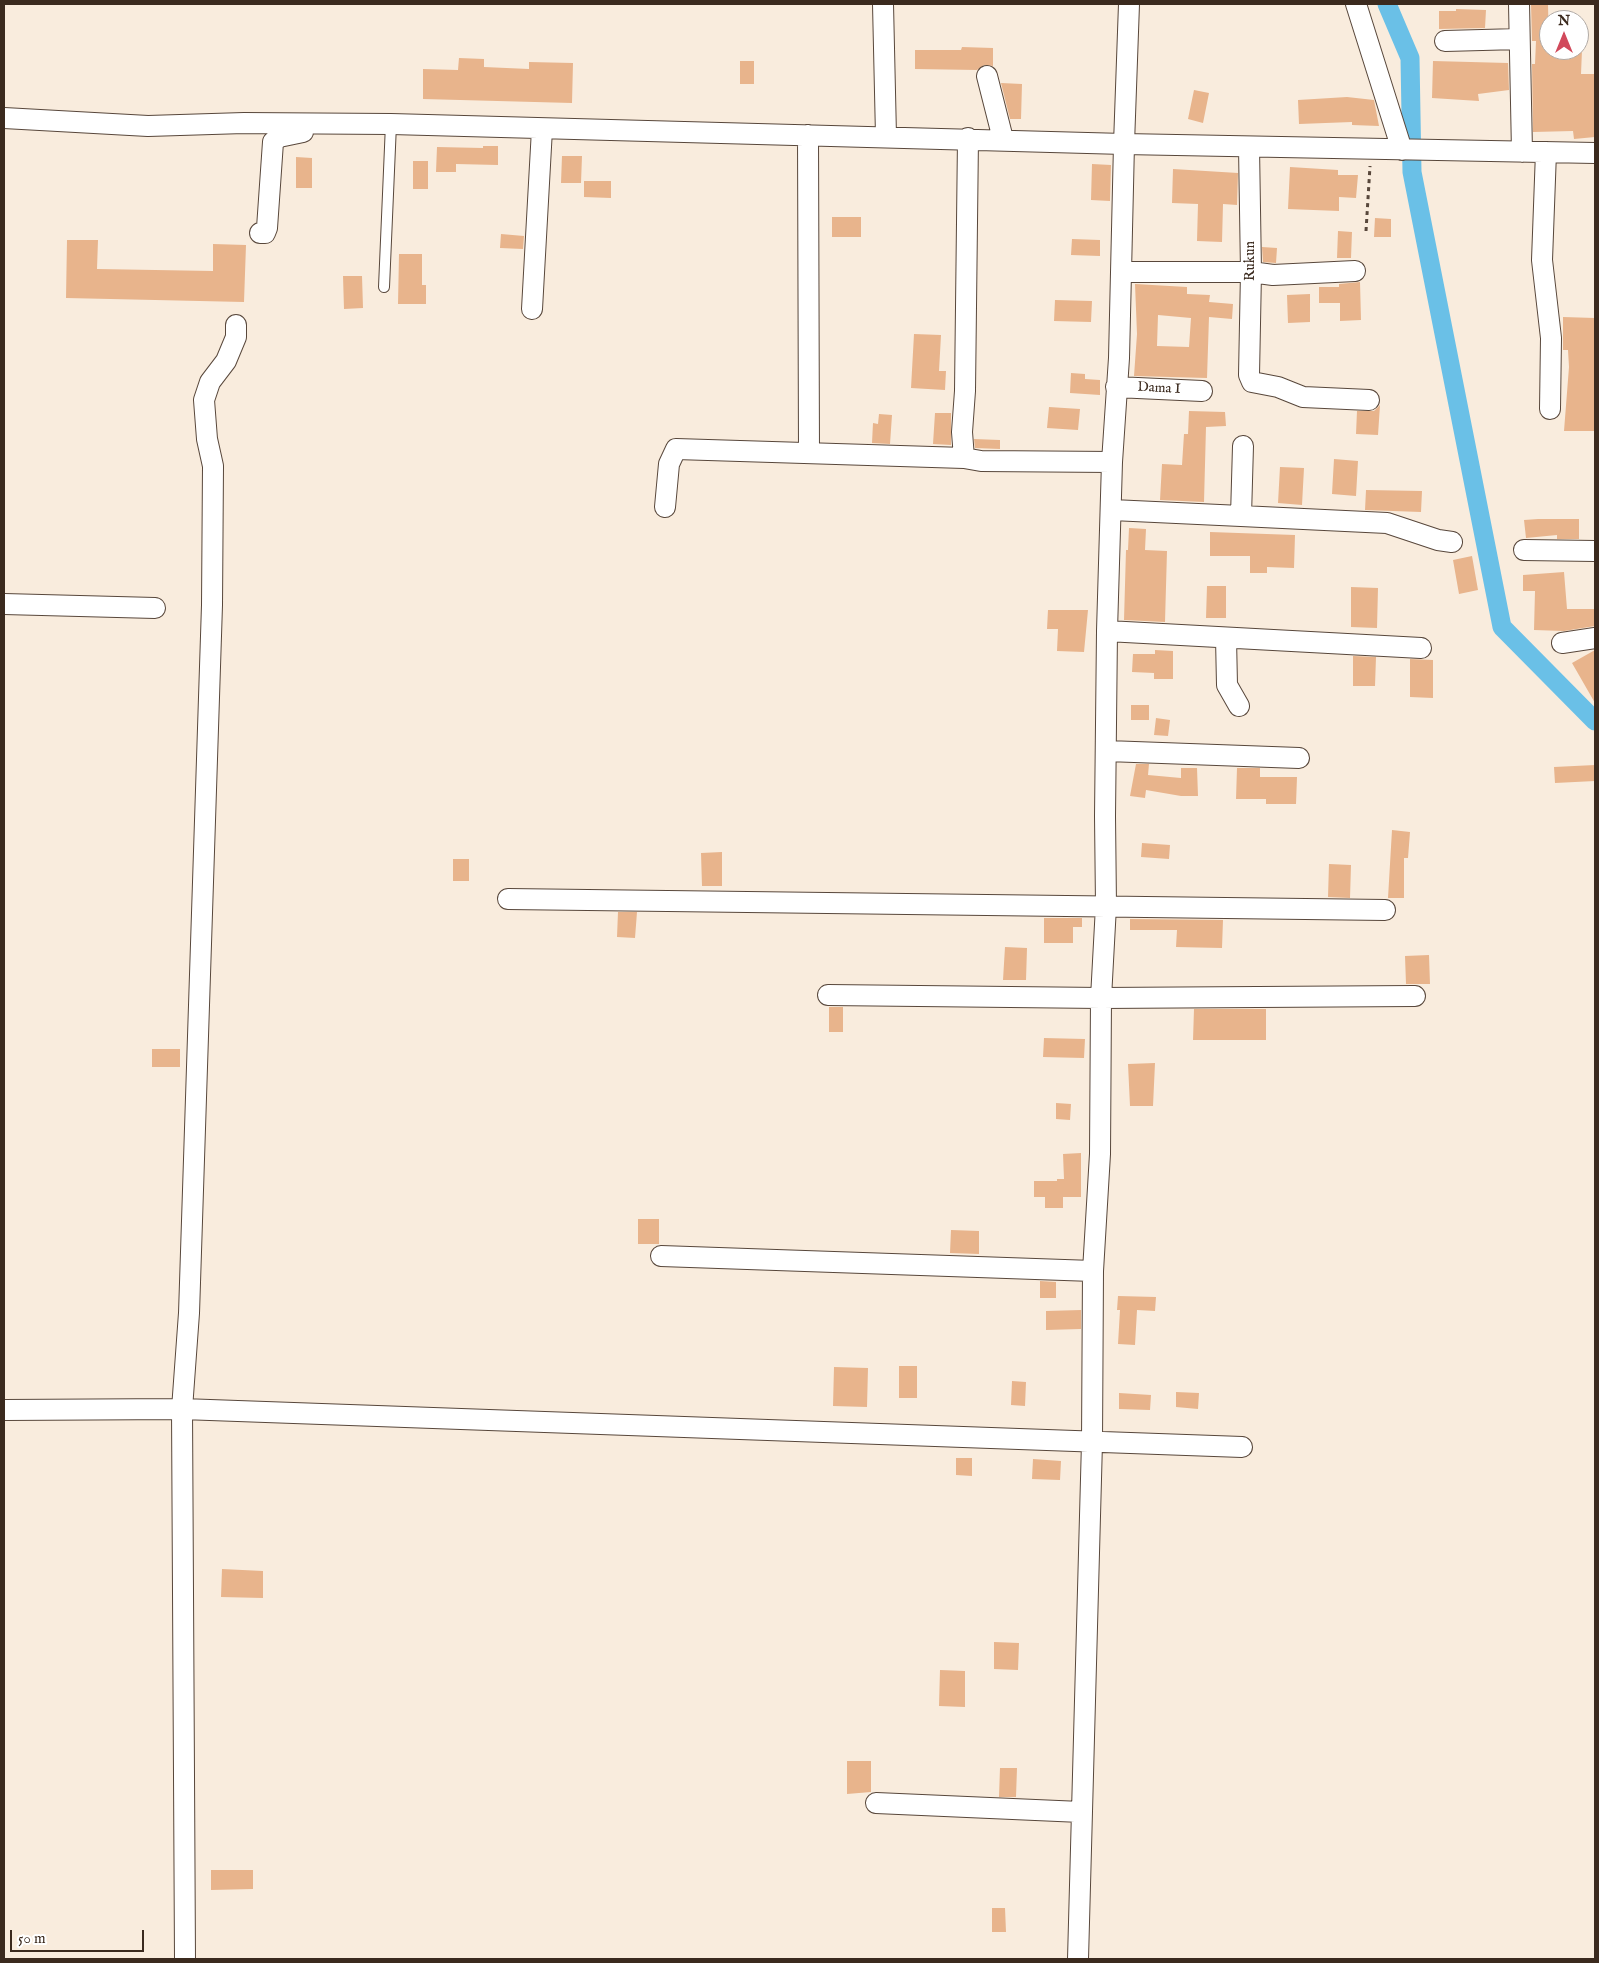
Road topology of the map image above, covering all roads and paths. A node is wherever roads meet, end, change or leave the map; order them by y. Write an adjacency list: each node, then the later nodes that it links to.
1 (883, 4): 13 (street)
2 (1129, 4): 16 (street)
3 (1356, 4): 19 (street)
4 (1519, 4): 5 (street)
5 (1519, 39): 6 (street); 20 (street)
6 (1444, 41)
7 (987, 76): 15 (street)
8 (4, 118): 9 (street)
9 (319, 124): 10 (street); 24 (street)
10 (391, 124): 11 (street); 28 (lane)
11 (542, 129): 12 (street); 29 (street)
12 (808, 135): 13 (street); 36 (street)
13 (886, 136): 14 (street)
14 (968, 138): 15 (street); 37 (street)
15 (1002, 139): 16 (street)
16 (1124, 144): 17 (street); 26 (street)
17 (1249, 147): 18 (street); 27 (street, Rukun)
18 (1371, 150): 19 (street); 23 (path)
19 (1408, 150): 20 (street)
20 (1522, 152): 21 (street)
21 (1546, 152): 22 (street); 34 (street)
22 (1595, 154)
23 (1366, 231)
24 (260, 233)
25 (1355, 271): 27 (street)
26 (1121, 272): 27 (street); 31 (street)
27 (1251, 272): 33 (street, Rukun)
28 (384, 287)
29 (532, 309)
30 (236, 326): 63 (street)
31 (1116, 387): 32 (street, Dama I); 38 (street)
32 (1202, 391)
33 (1370, 400)
34 (1550, 409)
35 (1243, 446): 41 (street)
36 (809, 452): 37 (street); 39 (street)
37 (964, 458): 38 (street)
38 (1112, 462): 40 (street)
39 (665, 507)
40 (1112, 510): 41 (street); 47 (street)
41 (1241, 516): 42 (street)
42 (1452, 542)
43 (1524, 550): 44 (street)
44 (1595, 551)
45 (4, 604): 46 (street)
46 (155, 608)
47 (1107, 631): 48 (street); 53 (street)
48 (1226, 638): 51 (street); 52 (street)
49 (1595, 638): 50 (street)
50 (1562, 643)
51 (1421, 648)
52 (1239, 706)
53 (1107, 751): 54 (street); 56 (street)
54 (1299, 758)
55 (508, 899): 56 (street)
56 (1106, 906): 57 (street); 60 (street)
57 (1385, 910)
58 (828, 994): 60 (street)
59 (1415, 996): 60 (street)
60 (1101, 998): 62 (street)
61 (661, 1256): 62 (street)
62 (1093, 1271): 65 (street)
63 (182, 1408): 64 (street); 65 (street); 69 (street)
64 (4, 1410)
65 (1092, 1442): 66 (street); 68 (street)
66 (1242, 1447)
67 (876, 1803): 68 (street)
68 (1081, 1812): 70 (street)
69 (185, 1959)
70 (1078, 1959)

